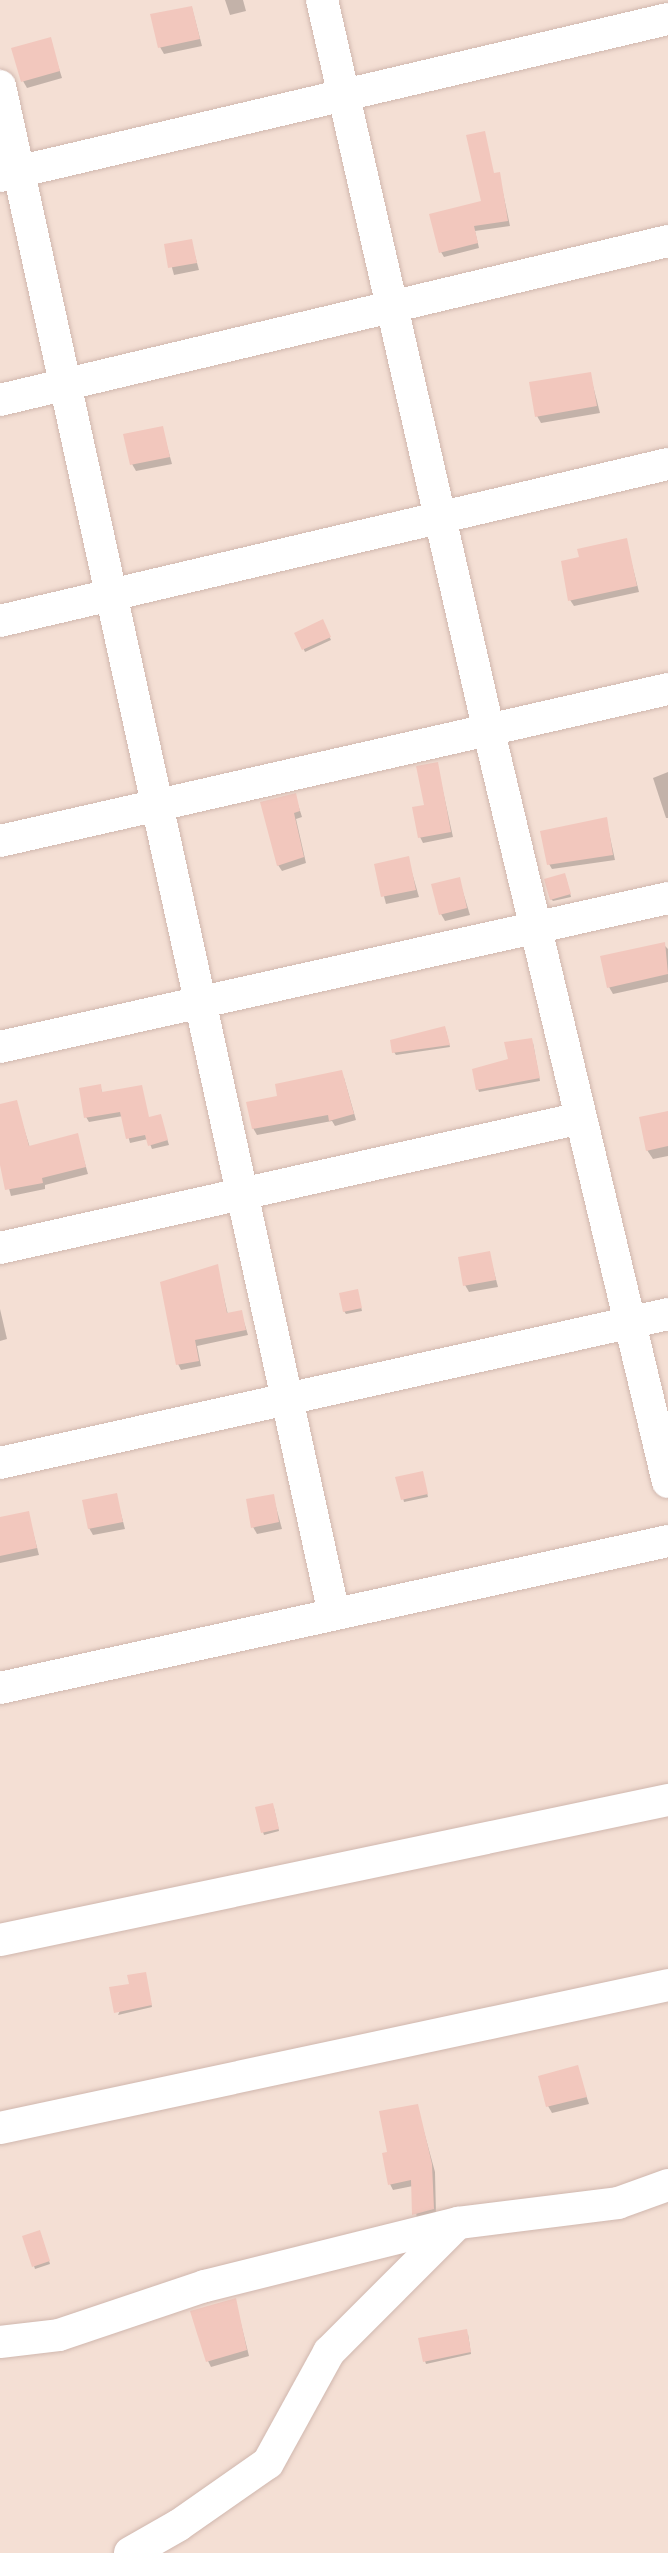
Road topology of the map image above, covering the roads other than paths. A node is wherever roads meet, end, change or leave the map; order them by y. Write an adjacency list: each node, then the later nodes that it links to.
1 (322, 0): 4 (street)
2 (668, 19): 4 (street)
3 (0, 86): 5 (street)
4 (344, 94): 5 (street); 7 (street)
5 (9, 174): 8 (street)
6 (668, 241): 7 (street)
7 (392, 306): 8 (street); 11 (street)
8 (64, 385): 9 (street); 12 (street)
9 (0, 400)
10 (668, 464): 11 (street)
11 (442, 517): 12 (street); 15 (street)
12 (109, 595): 13 (street); 16 (street)
13 (0, 621)
14 (668, 689): 15 (street)
15 (489, 732): 16 (street); 19 (street)
16 (156, 806): 17 (street); 20 (street)
17 (0, 841)
18 (668, 898): 19 (street)
19 (536, 929): 20 (street); 22 (street)
20 (201, 1003): 21 (street); 23 (street)
21 (0, 1047)
22 (581, 1118): 23 (street); 26 (street)
23 (241, 1194): 24 (street); 27 (street)
24 (0, 1248)
25 (668, 1314): 26 (street)
26 (630, 1323): 27 (street); 29 (street)
27 (285, 1399): 28 (street); 31 (street)
28 (0, 1463)
29 (668, 1482)
30 (668, 1541): 31 (street)
31 (334, 1614): 32 (street)
32 (0, 1688)
33 (668, 1800): 34 (street)
34 (0, 1940)
35 (668, 1985): 36 (street)
36 (0, 2128)
37 (668, 2185): 38 (street)
38 (458, 2223): 39 (street); 40 (street)
39 (0, 2342)
40 (130, 2553)

